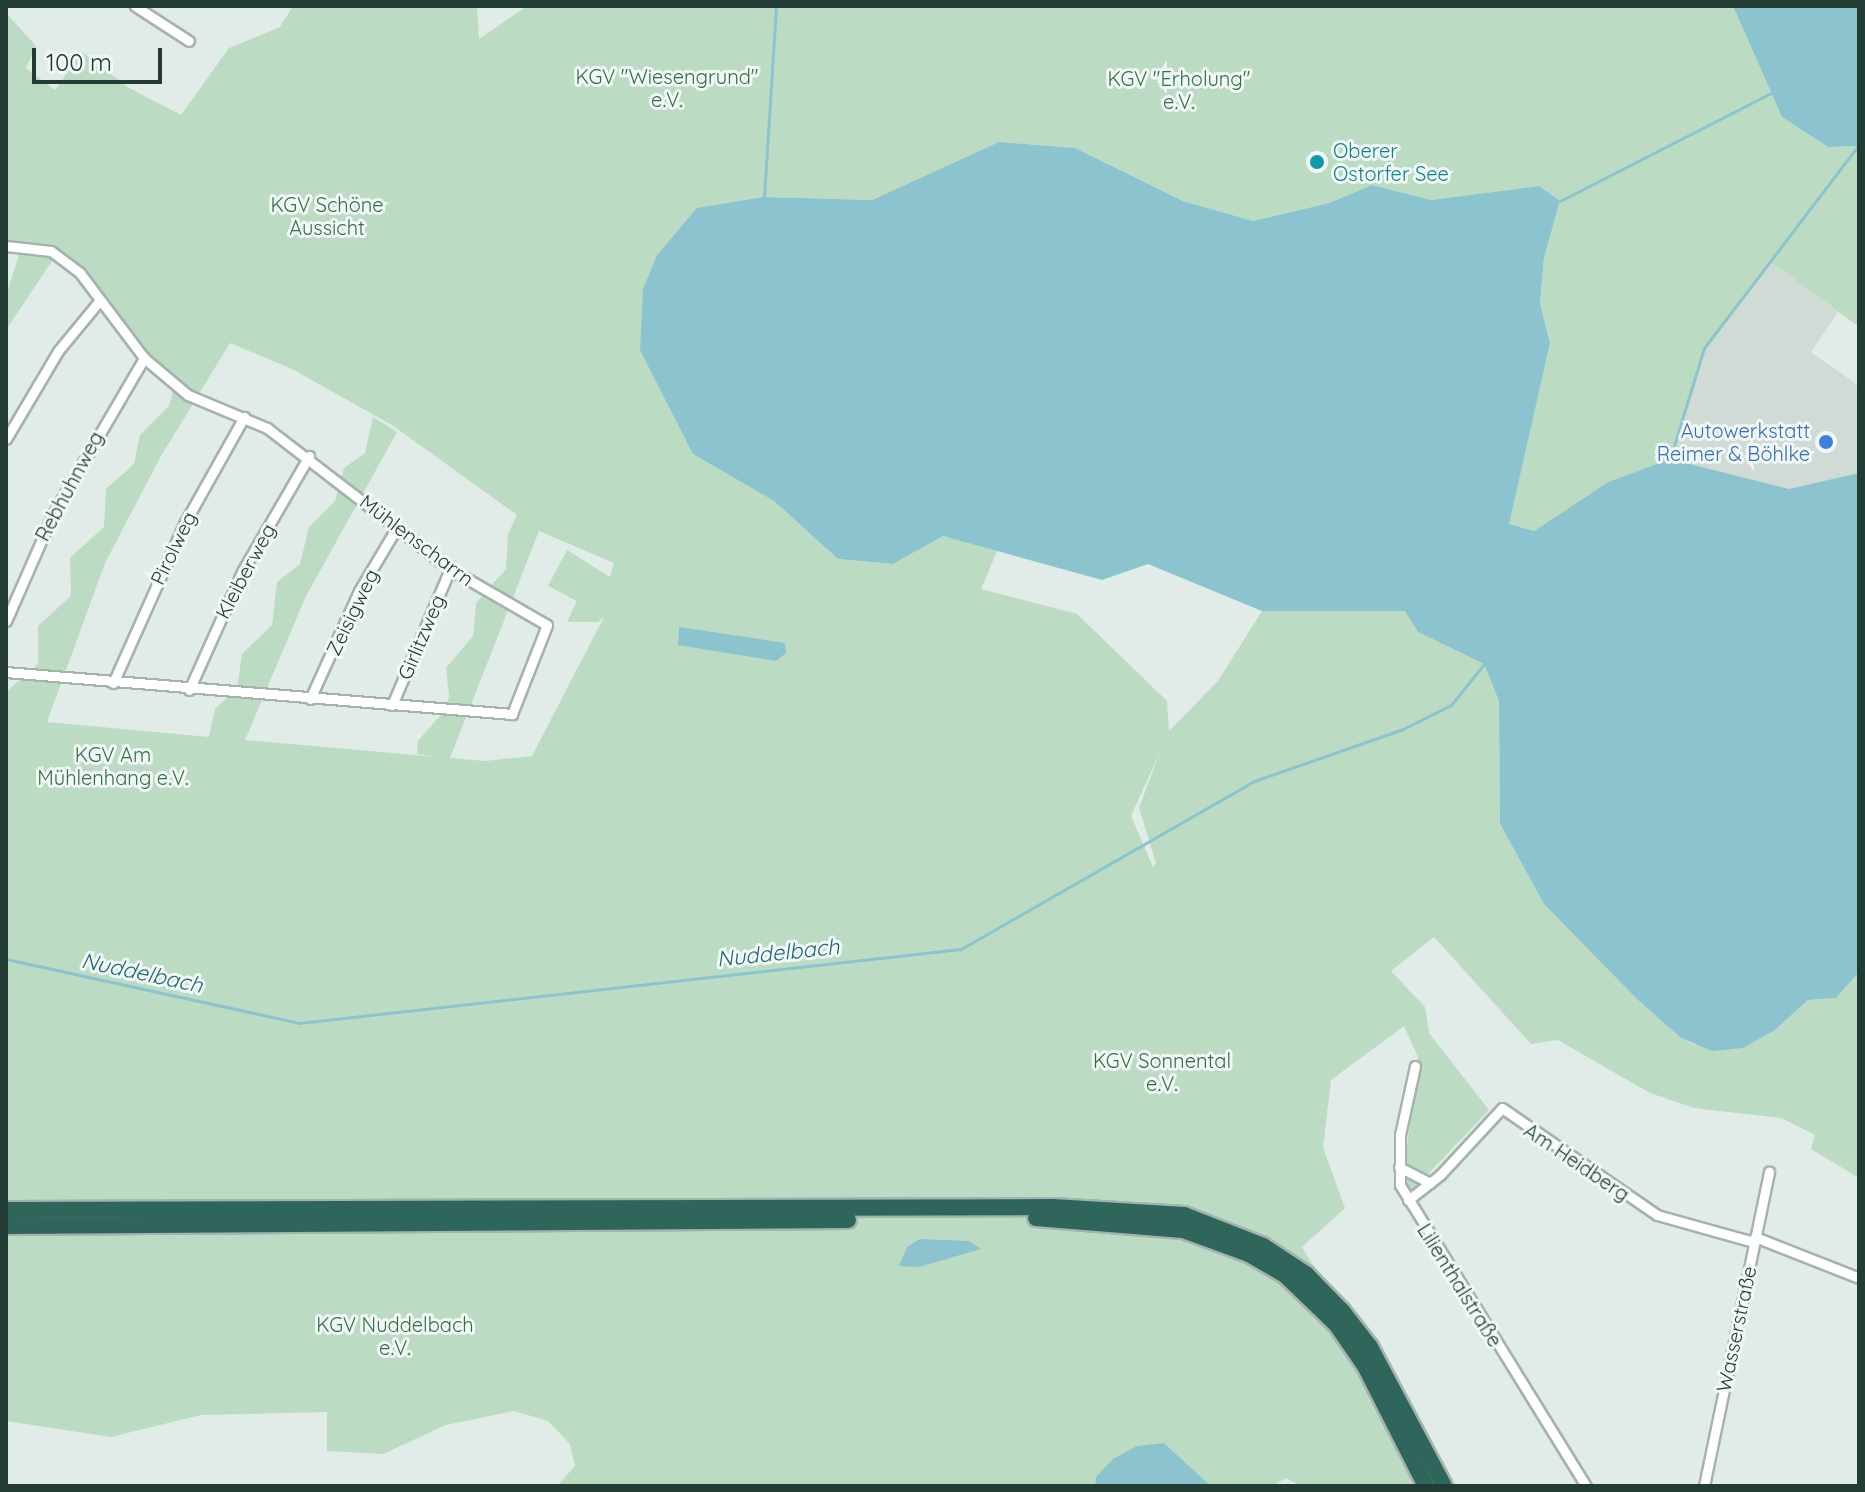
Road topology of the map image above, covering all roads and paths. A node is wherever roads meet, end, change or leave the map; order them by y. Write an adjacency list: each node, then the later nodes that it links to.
1 (136, 6): 2 (street)
2 (189, 41)
3 (6, 246): 4 (street, Mühlenscharrn)
4 (100, 300): 5 (street, Mühlenscharrn); 7 (street)
5 (144, 358): 6 (street, Mühlenscharrn); 11 (street, Rebhuhnweg)
6 (244, 417): 8 (street, Mühlenscharrn); 13 (street, Pirolweg)
7 (6, 439)
8 (309, 456): 9 (street, Mühlenscharrn); 14 (street, Kleiberweg)
9 (397, 527): 10 (street, Mühlenscharrn); 15 (street, Zeisigweg)
10 (450, 569): 16 (street, Girlitzweg); 16 (street, Mühlenscharrn)
11 (6, 621)
12 (6, 672): 13 (street, Mühlenscharrn)
13 (113, 683): 14 (street, Mühlenscharrn)
14 (189, 690): 15 (street, Mühlenscharrn)
15 (310, 699): 16 (street, Mühlenscharrn)
16 (392, 705)
17 (1415, 1066): 18 (street, Lilienthalstraße)
18 (1399, 1167): 20 (street); 21 (street, Lilienthalstraße)
19 (1769, 1172): 24 (street, Wasserstraße)
20 (1430, 1183): 21 (street, Am Heidberg); 24 (street, Am Heidberg)
21 (1408, 1200): 28 (street, Lilienthalstraße)
22 (6, 1210): 27 (highway)
23 (6, 1226): 26 (highway)
24 (1754, 1239): 25 (street, Am Heidberg); 29 (street, Wasserstraße)
25 (1859, 1278)
26 (1426, 1486)
27 (1444, 1486)
28 (1586, 1486)
29 (1704, 1486)

